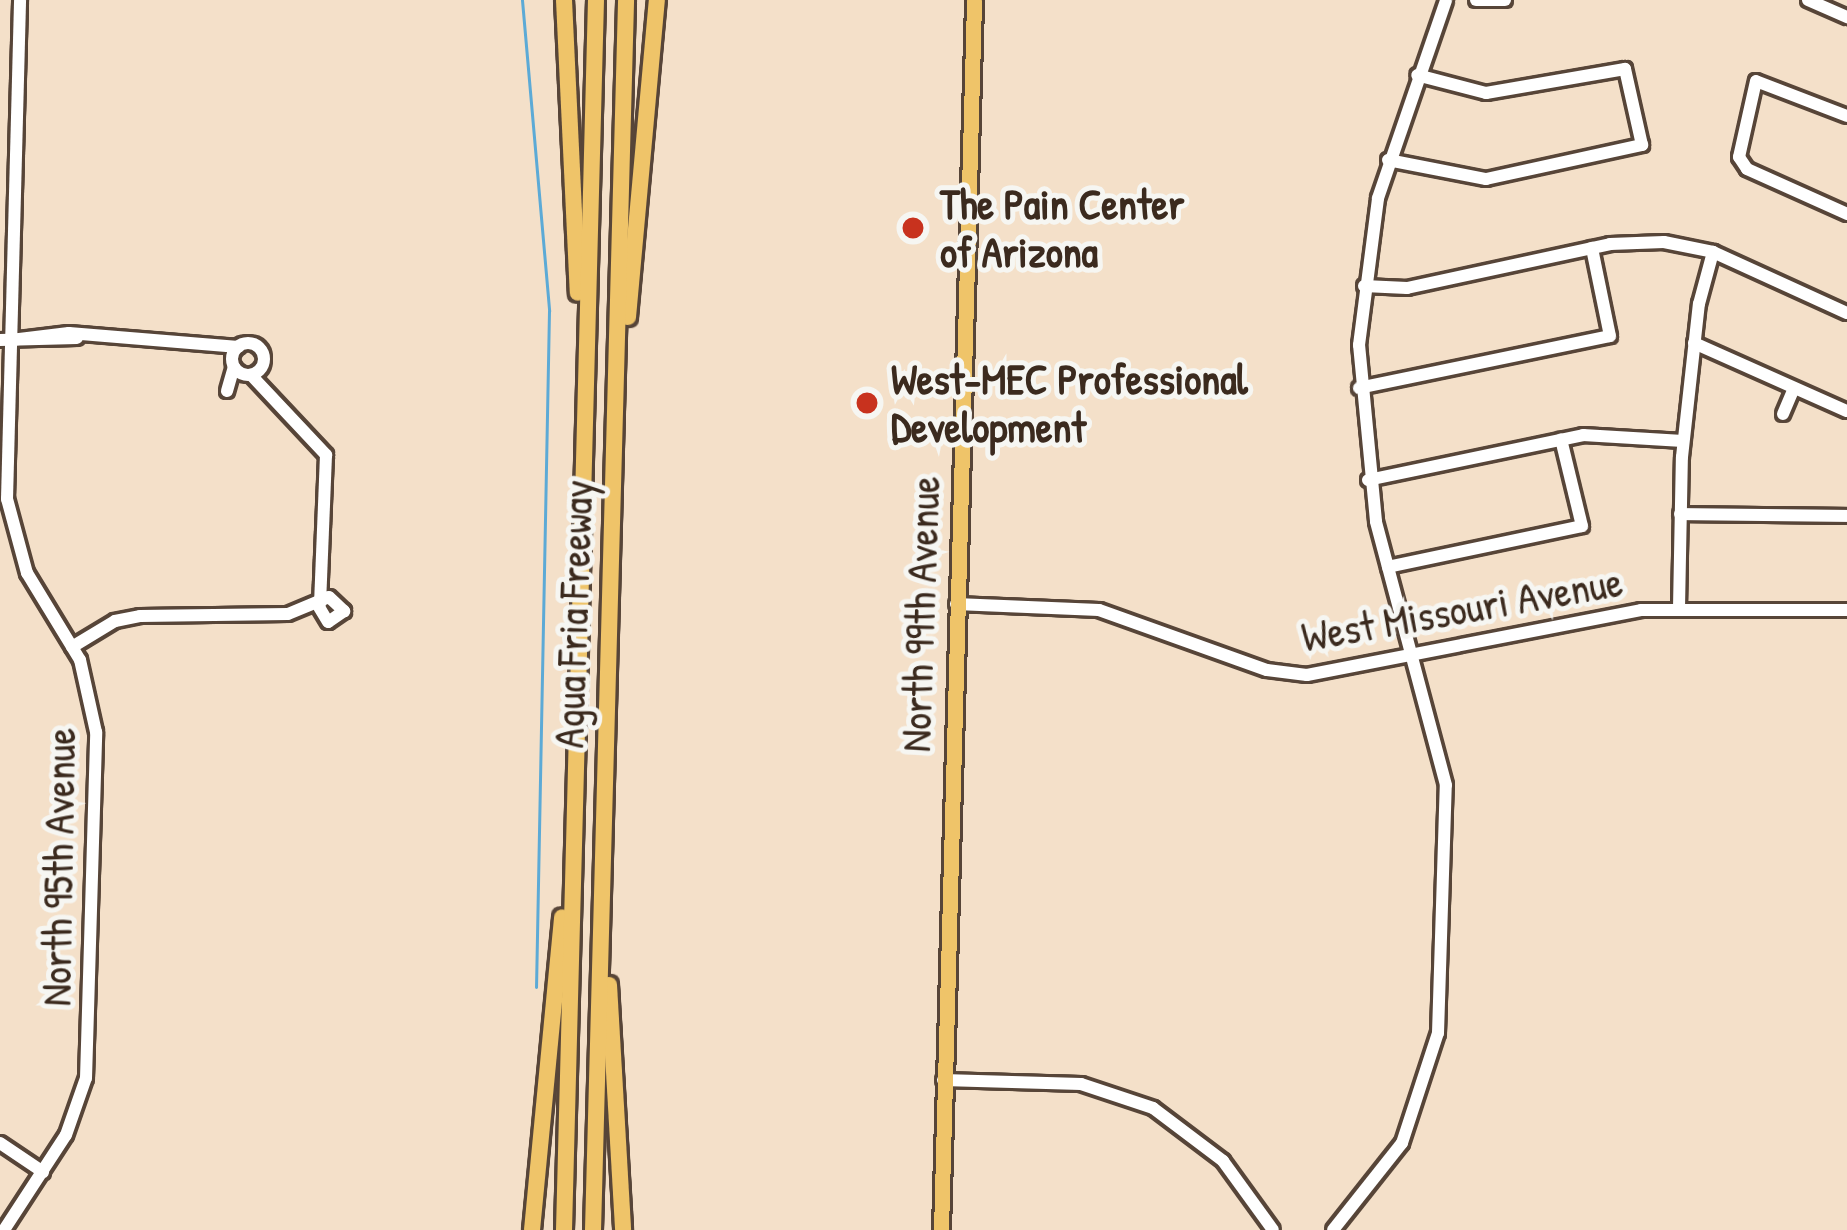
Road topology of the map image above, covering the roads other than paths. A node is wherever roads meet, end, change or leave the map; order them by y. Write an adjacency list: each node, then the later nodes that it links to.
1 (20, 0): 20 (street, North 95th Avenue)
2 (564, 0): 31 (highway)
3 (596, 0): 31 (highway, Agua Fria Freeway)
4 (626, 0): 32 (highway, Agua Fria Freeway)
5 (658, 0): 32 (highway)
6 (974, 0): 41 (main road, North 99th Avenue)
7 (1445, 0): 12 (street)
8 (1476, 0): 9 (street)
9 (1505, 0)
10 (1808, 0): 11 (street)
11 (1847, 17)
12 (1417, 75): 14 (street); 14 (street)
13 (1847, 116): 15 (street)
14 (1388, 160): 18 (street)
15 (1847, 214)
16 (1592, 248): 17 (street); 18 (street); 26 (street)
17 (1713, 252): 19 (street); 22 (street)
18 (1364, 286): 26 (street)
19 (1847, 313)
20 (5, 340): 21 (street); 45 (street, North 95th Avenue)
21 (206, 342): 23 (street); 25 (street)
22 (1694, 343): 27 (street); 34 (street)
23 (238, 347): 24 (street); 25 (street)
24 (264, 359): 25 (street); 28 (street)
25 (240, 369): 28 (street)
26 (1359, 388): 35 (street)
27 (1794, 388): 29 (street); 30 (street)
28 (276, 394): 39 (street)
29 (1847, 411)
30 (1783, 414)
31 (584, 436): 47 (highway, Agua Fria Freeway)
32 (614, 437): 48 (highway, Agua Fria Freeway)
33 (1561, 439): 34 (street); 35 (street); 38 (street)
34 (1683, 441): 36 (street)
35 (1368, 480): 38 (street)
36 (1680, 514): 37 (street); 42 (street)
37 (1847, 516)
38 (1388, 568): 46 (street)
39 (326, 572): 40 (street); 43 (street)
40 (337, 598): 43 (street); 43 (street)
41 (956, 604): 46 (street, West Missouri Avenue); 49 (main road, North 99th Avenue)
42 (1679, 608): 44 (street, West Missouri Avenue); 46 (street, West Missouri Avenue)
43 (320, 610): 45 (street)
44 (1847, 610)
45 (72, 646): 51 (street, North 95th Avenue)
46 (1413, 656): 59 (street)
47 (574, 826): 53 (highway); 54 (highway, Agua Fria Freeway)
48 (604, 826): 55 (highway, Agua Fria Freeway); 56 (highway)
49 (943, 1080): 57 (main road, North 99th Avenue); 58 (street)
50 (0, 1143): 51 (street)
51 (43, 1172): 52 (street, North 95th Avenue)
52 (4, 1230)
53 (532, 1230)
54 (564, 1230)
55 (593, 1230)
56 (622, 1230)
57 (941, 1230)
58 (1273, 1230)
59 (1333, 1230)

